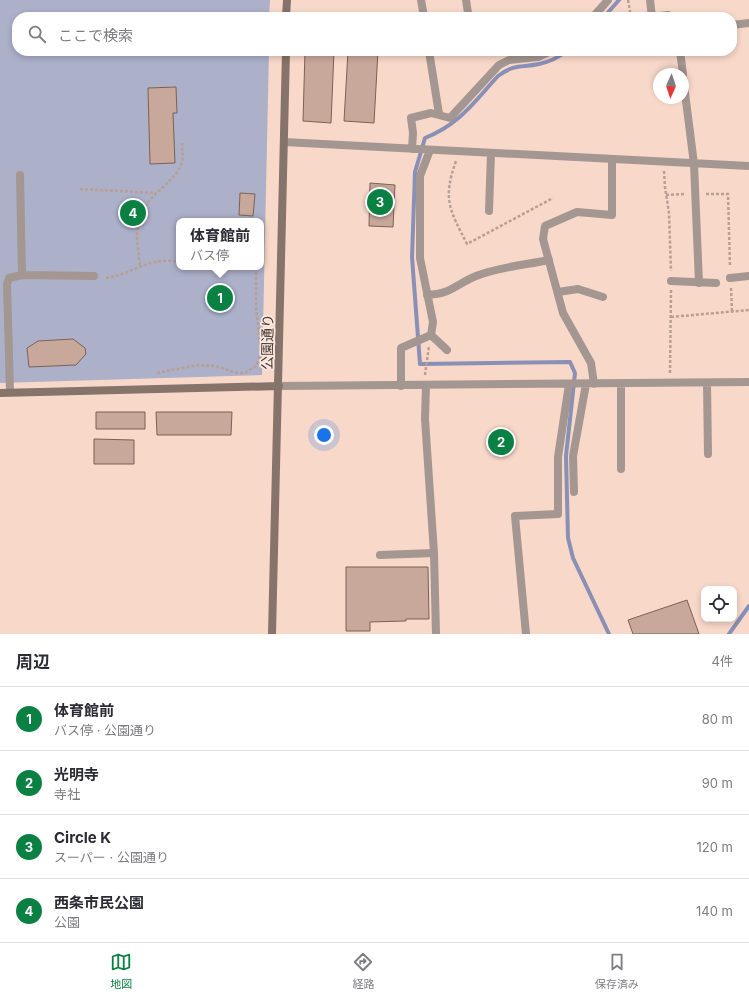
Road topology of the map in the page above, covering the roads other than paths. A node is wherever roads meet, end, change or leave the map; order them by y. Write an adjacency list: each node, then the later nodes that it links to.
1 (287, 0): 6 (street)
2 (421, 0): 7 (street)
3 (466, 0): 8 (street)
4 (608, 0): 9 (street)
5 (650, 0): 10 (street)
6 (286, 12)
7 (423, 12)
8 (468, 12)
9 (597, 12)
10 (651, 12)
11 (749, 23): 12 (street)
12 (737, 24)
13 (286, 56): 20 (street, 公園通り)
14 (430, 56): 19 (street)
15 (540, 56): 19 (street)
16 (681, 56): 17 (street)
17 (682, 68)
18 (687, 104): 25 (street)
19 (439, 114): 21 (street)
20 (284, 142): 21 (street); 47 (street, 公園通り)
21 (412, 149): 22 (street)
22 (430, 150): 23 (street); 38 (street)
23 (491, 153): 24 (street); 28 (street)
24 (612, 160): 25 (street); 29 (street)
25 (694, 164): 26 (street); 35 (street)
26 (749, 166)
27 (20, 176): 30 (street)
28 (490, 211)
29 (549, 260): 37 (street); 38 (street)
30 (22, 276): 31 (street); 50 (street)
31 (94, 276)
32 (749, 276): 33 (street)
33 (730, 278)
34 (671, 281): 35 (street)
35 (699, 283): 36 (street)
36 (716, 283)
37 (558, 292): 39 (street); 45 (street)
38 (427, 295): 40 (street)
39 (604, 297)
40 (431, 335): 41 (street); 48 (street)
41 (447, 350)
42 (749, 382): 43 (street)
43 (707, 383): 46 (street); 52 (street)
44 (570, 384): 45 (street); 49 (street); 59 (street)
45 (588, 384): 46 (street); 54 (street)
46 (621, 384): 53 (street)
47 (279, 386): 48 (street); 50 (street); 57 (street, 公園通り)
48 (401, 386): 49 (street)
49 (426, 386): 55 (street)
50 (10, 392): 51 (street)
51 (0, 393)
52 (708, 454)
53 (621, 469)
54 (574, 492)
55 (434, 553): 56 (street); 58 (street)
56 (380, 555)
57 (272, 634)
58 (436, 634)
59 (526, 634)

